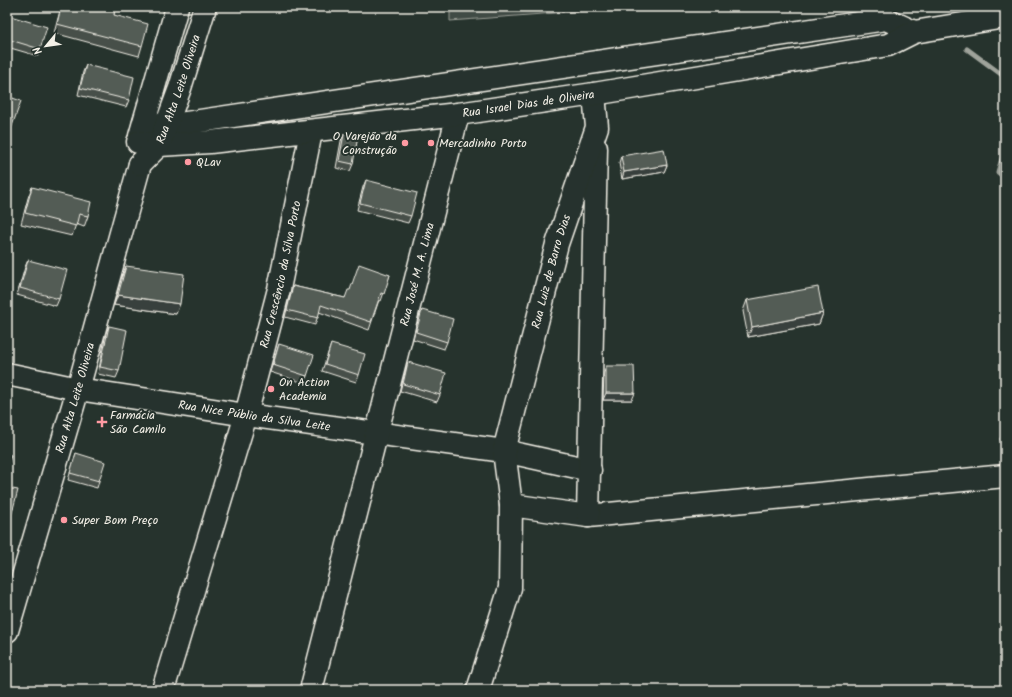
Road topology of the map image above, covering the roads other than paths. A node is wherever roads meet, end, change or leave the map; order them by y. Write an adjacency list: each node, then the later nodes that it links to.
1 (177, 7): 10 (street, Rua Alta Leite Oliveira)
2 (205, 7): 11 (street, Rua Alta Leite Oliveira)
3 (1005, 17): 4 (street, Rua Israel Dias de Oliveira)
4 (914, 32): 5 (street, Rua Israel Dias de Oliveira); 6 (street, Rua Israel Dias de Oliveira)
5 (590, 63): 6 (street, Rua Luiz de Barro Dias); 11 (street, Rua Israel Dias de Oliveira)
6 (594, 94): 7 (street, Rua Israel Dias de Oliveira); 8 (street, Rua Luiz de Barro Dias)
7 (458, 114): 9 (street, Rua Israel Dias de Oliveira); 16 (street, Rua José M. A. Lima)
8 (597, 127): 17 (street, Rua Luiz de Barro Dias); 18 (street)
9 (311, 132): 11 (street, Rua Israel Dias de Oliveira); 15 (street, Rua Crescêncio da Silva Porto)
10 (141, 133): 11 (street, Rua Israel Dias de Oliveira); 12 (street, Rua Alta Leite Oliveira)
11 (162, 136): 12 (street, Rua Alta Leite Oliveira)
12 (140, 164): 14 (street, Rua Alta Leite Oliveira)
13 (7, 374): 14 (street, Rua Nice Públio da Silva Leite)
14 (78, 389): 15 (street, Rua Nice Públio da Silva Leite); 22 (street, Rua Alta Leite Oliveira)
15 (246, 416): 16 (street, Rua Nice Públio da Silva Leite); 23 (street, Rua Crescêncio da Silva Porto)
16 (376, 434): 17 (street, Rua Nice Públio da Silva Leite); 24 (street, Rua José M. A. Lima)
17 (504, 451): 18 (street, Rua Nice Públio da Silva Leite); 20 (street)
18 (590, 470): 21 (street)
19 (1005, 476): 21 (street)
20 (511, 505): 21 (street); 25 (street)
21 (588, 516)
22 (7, 632)
23 (163, 690)
24 (311, 690)
25 (478, 690)

